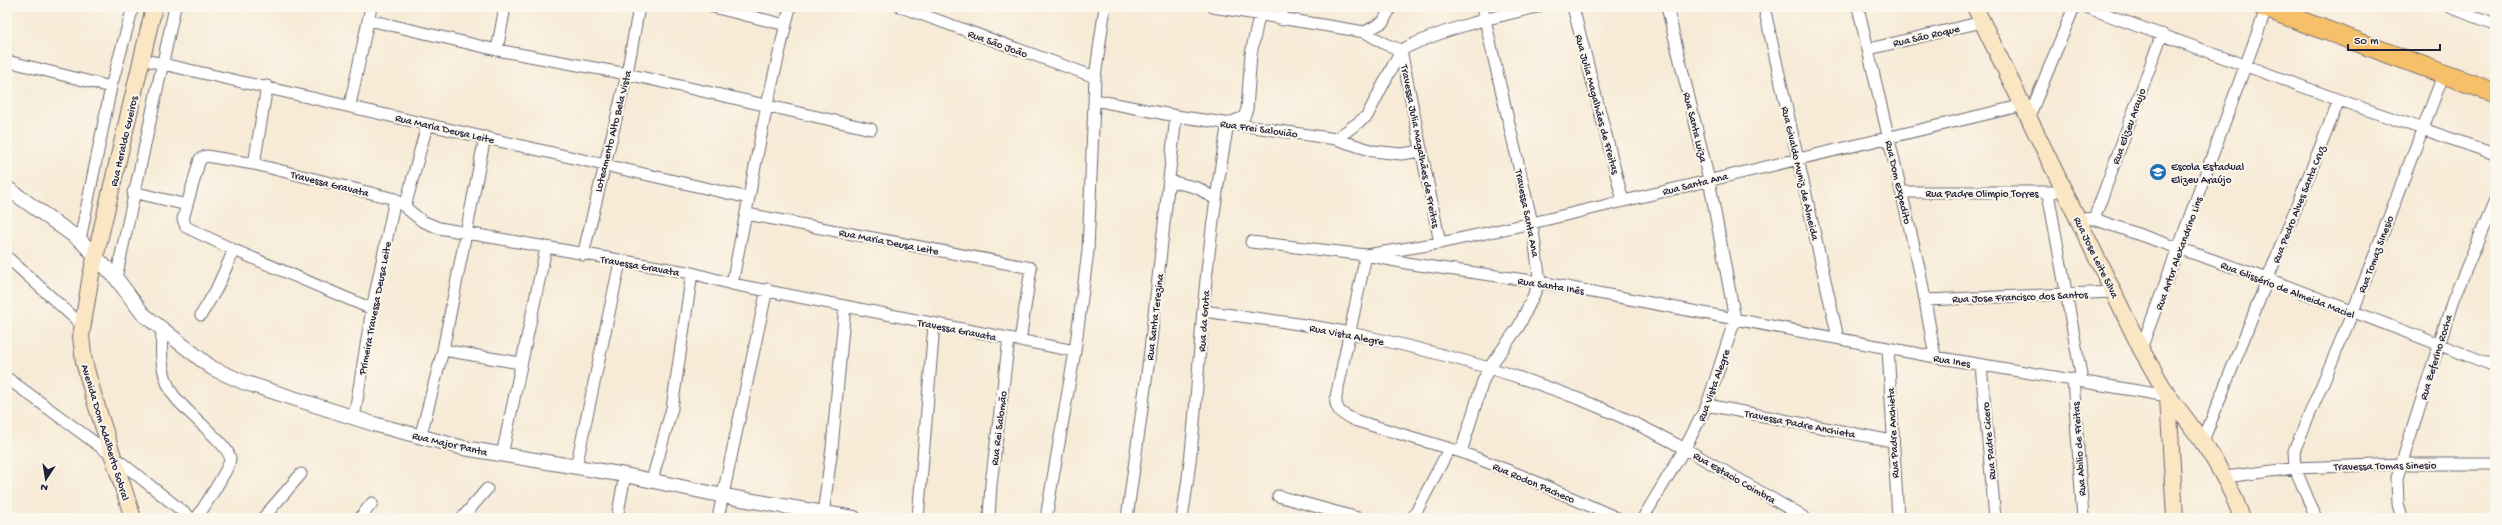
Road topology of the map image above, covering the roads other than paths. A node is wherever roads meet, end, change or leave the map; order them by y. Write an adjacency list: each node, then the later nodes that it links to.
1 (133, 7): 46 (street)
2 (154, 7): 38 (main road, Rua Heraldo Gueiros)
3 (175, 7): 40 (street)
4 (371, 7): 28 (street)
5 (505, 7): 36 (street)
6 (639, 7): 43 (street, Loteamento Alto Bela Vista)
7 (713, 7): 32 (street)
8 (790, 7): 32 (street)
9 (901, 7): 44 (street, Rua São João)
10 (1105, 7): 44 (street)
11 (1213, 7): 26 (street)
12 (1282, 7): 29 (street)
13 (1391, 7): 33 (street)
14 (1482, 7): 27 (street, Travessa Santa Ana)
15 (1537, 7): 27 (street)
16 (1573, 7): 76 (street, Rua Julia Magalhães de Freitas)
17 (1666, 7): 66 (street, Rua Santa Luiza)
18 (1764, 7): 63 (street, Rua Givaldo Muniz de Almeida)
19 (1858, 7): 35 (street, Rua Dom Expedito)
20 (1975, 7): 30 (main road, Rua Jose Leite Silva)
21 (2074, 7): 52 (street)
22 (2086, 7): 34 (street)
23 (2266, 7): 41 (street, Rua Artur Alexandrino Lins); 42 (highway)
24 (2449, 7): 25 (street)
25 (2470, 10): 31 (street)
26 (1259, 16): 29 (street); 54 (street)
27 (1485, 19): 37 (street); 81 (street, Travessa Santa Ana)
28 (369, 20): 36 (street); 50 (street)
29 (1282, 20): 33 (street)
30 (1982, 22): 35 (street, Rua São Roque); 52 (main road, Rua Jose Leite Silva)
31 (2495, 24)
32 (786, 25): 51 (street)
33 (1365, 32): 37 (street)
34 (2162, 34): 41 (street); 80 (street, Rua Elizeu Araujo)
35 (1869, 49): 59 (street, Rua Dom Expedito)
36 (497, 50): 43 (street)
37 (1402, 50): 60 (street); 61 (street, Travessa Julia Magalhães de Freitas)
38 (141, 59): 40 (street, Rua Maria Deusa Leite); 92 (main road, Rua Heraldo Gueiros)
39 (7, 62): 46 (street)
40 (161, 64): 45 (street, Rua Maria Deusa Leite); 69 (street)
41 (2246, 66): 49 (street); 87 (street, Rua Artur Alexandrino Lins)
42 (2444, 73): 47 (highway); 57 (street, Rua Tomaz SInesio)
43 (627, 74): 51 (street); 65 (street, Loteamento Alto Bela Vista)
44 (1095, 77): 48 (street)
45 (267, 86): 50 (street, Rua Maria Deusa Leite); 64 (street)
46 (111, 87): 83 (street)
47 (2495, 93)
48 (1095, 100): 53 (street, Rua Frei Salovião); 121 (street)
49 (2339, 100): 57 (street); 97 (street, Rua Pedro Alves Santa Cruz)
50 (350, 105): 55 (street, Rua Maria Deusa Leite)
51 (767, 105): 56 (street); 72 (street)
52 (2026, 111): 59 (street, Rua Santa Ana); 71 (main road, Rua Jose Leite Silva)
53 (1176, 116): 54 (street, Rua Frei Salovião); 67 (street, Rua Santa Terezina)
54 (1228, 123): 60 (street, Rua Frei Salovião); 74 (street, Rua da Gruta)
55 (427, 125): 58 (street, Rua Maria Deusa Leite); 78 (street)
56 (871, 129)
57 (2423, 129): 62 (street); 108 (street, Rua Tomaz SInesio)
58 (485, 138): 65 (street, Rua Maria Deusa Leite); 82 (street)
59 (1890, 138): 63 (street, Rua Santa Ana); 70 (street, Rua Dom Expedito)
60 (1336, 139): 61 (street, Rua Frei Salovião)
61 (1422, 151): 85 (street, Travessa Julia Magalhães de Freitas)
62 (2495, 154)
63 (1798, 159): 66 (street, Rua Santa Ana); 114 (street, Rua Givaldo Muniz de Almeida)
64 (254, 164): 73 (street, Travessa Gravata); 77 (street, Travessa Gravata)
65 (604, 164): 72 (street, Rua Maria Deusa Leite); 89 (street, Loteamento Alto Bela Vista)
66 (1709, 180): 76 (street, Rua Santa Ana); 109 (street, Rua Santa Luiza)
67 (1170, 181): 74 (street); 165 (street, Rua Santa Terezina)
68 (7, 188): 83 (street, Rua Major Panta)
69 (133, 192): 77 (street, Rua Heraldo Gueiros); 96 (street)
70 (1901, 192): 71 (street, Rua Padre Olimpio Torres); 103 (street, Rua Dom Expedito)
71 (2056, 192): 80 (main road, Rua Jose Leite Silva); 102 (street, Rua Abilio de Freitas)
72 (749, 198): 79 (street)
73 (395, 199): 78 (street, Travessa Gravata); 105 (street, Primeira Travessa Deusa Leite)
74 (1215, 199): 106 (street, Rua da Gruta)
75 (2495, 200): 117 (street, Rua Zeferino Rocha)
76 (1623, 201): 81 (street, Rua Santa Ana)
77 (187, 205): 88 (street)
78 (405, 207): 82 (street, Travessa Gravata)
79 (747, 214): 99 (street); 116 (street, Rua Maria Deusa Leite)
80 (2086, 218): 87 (street, Rua Glissério de Almeida Maciel); 101 (main road, Rua Jose Leite Silva)
81 (1532, 223): 85 (street, Rua Santa Ana); 98 (street, Travessa Santa Ana)
82 (466, 233): 86 (street, Travessa Gravata); 120 (street)
83 (80, 240): 92 (street, Rua Major Panta)
84 (1251, 242): 90 (street, Rua Santa Inês)
85 (1440, 243): 90 (street, Rua Santa Ana)
86 (546, 248): 89 (street, Travessa Gravata); 123 (street)
87 (2180, 248): 97 (street, Rua Glissério de Almeida Maciel); 119 (street, Rua Artur Alexandrino Lins)
88 (234, 250): 105 (street); 107 (street)
89 (583, 255): 93 (street, Travessa Gravata)
90 (1366, 255): 98 (street, Rua Santa Inês); 113 (street)
91 (7, 257): 110 (street)
92 (96, 258): 95 (main road, Rua Heraldo Gueiros); 96 (street, Rua Major Panta)
93 (620, 262): 94 (street, Travessa Gravata); 142 (street)
94 (692, 273): 99 (street, Travessa Gravata); 147 (street)
95 (91, 275): 110 (main road, Avenida Dom Adalberto Sobral)
96 (116, 278): 112 (street, Rua Major Panta)
97 (2268, 279): 108 (street, Rua Glissério de Almeida Maciel); 134 (street, Rua Pedro Alves Santa Cruz)
98 (1540, 282): 109 (street, Rua Santa Inês); 126 (street)
99 (732, 284): 100 (street, Travessa Gravata)
100 (767, 289): 104 (street, Travessa Gravata); 149 (street)
101 (2114, 292): 102 (street, Rua Jose Francisco dos Santos); 119 (main road, Rua Jose Leite Silva)
102 (2068, 295): 103 (street, Rua Jose Francisco dos Santos); 128 (street, Rua Abilio de Freitas)
103 (1926, 300): 122 (street, Rua Dom Expedito)
104 (845, 306): 111 (street, Travessa Gravata); 152 (street)
105 (372, 309): 131 (street, Primeira Travessa Deusa Leite)
106 (1203, 311): 113 (street, Rua Vista Alegre); 166 (street, Rua da Gruta)
107 (201, 314)
108 (2352, 314): 117 (street, Rua Glissério de Almeida Maciel); 143 (street, Rua Tomaz SInesio)
109 (1736, 319): 114 (street, Rua Ines); 130 (street, Rua Vista Alegre)
110 (82, 322): 139 (main road, Avenida Dom Adalberto Sobral)
111 (934, 325): 115 (street, Travessa Gravata); 162 (street)
112 (162, 329): 131 (street, Rua Major Panta); 155 (street)
113 (1349, 333): 126 (street, Rua Vista Alegre); 135 (street)
114 (1838, 338): 118 (street, Rua Ines)
115 (1009, 339): 116 (street, Travessa Gravata); 163 (street, Rua Rei Salomão)
116 (1020, 341): 121 (street, Travessa Gravata)
117 (2438, 346): 125 (street, Rua Glissério de Almeida Maciel); 140 (street, Rua Zeferino Rocha)
118 (1888, 349): 122 (street, Rua Ines); 133 (street, Rua Padre Anchieta)
119 (2141, 349): 129 (main road, Rua Jose Leite Silva)
120 (443, 350): 123 (street); 132 (street)
121 (1075, 351): 164 (street)
122 (1935, 357): 124 (street, Rua Ines)
123 (520, 363): 138 (street)
124 (1981, 364): 128 (street, Rua Ines); 173 (street, Rua Padre Cicero)
125 (2495, 366)
126 (1489, 368): 136 (street, Rua Vista Alegre); 137 (street)
127 (7, 378): 139 (street)
128 (2078, 380): 129 (street, Rua Ines); 174 (street, Rua Abilio de Freitas)
129 (2168, 396): 134 (main road); 175 (main road, Rua Jose Leite Silva)
130 (1707, 405): 133 (street, Travessa Padre Anchieta); 136 (street, Rua Vista Alegre)
131 (354, 418): 132 (street, Rua Major Panta)
132 (420, 438): 138 (street, Rua Major Panta)
133 (1892, 441): 172 (street, Rua Padre Anchieta)
134 (2203, 441): 146 (main road)
135 (1449, 448): 137 (street, Rua Rodon Pacheco); 168 (street)
136 (1685, 448): 170 (street, Rua Vista Alegre); 171 (street, Rua Estacio Coimbra)
137 (1461, 452): 169 (street, Rua Rodon Pacheco)
138 (502, 455): 142 (street, Rua Major Panta)
139 (113, 456): 153 (main road, Avenida Dom Adalberto Sobral); 154 (street)
140 (2402, 464): 141 (street, Travessa Tomas Sinesio); 143 (street, Travessa Tomas Sinesio); 178 (street, Rua Zeferino Rocha)
141 (2495, 464)
142 (576, 467): 145 (street, Rua Major Panta)
143 (2296, 468): 146 (street, Travessa Tomas Sinesio); 177 (street, Rua Tomaz SInesio)
144 (301, 474): 156 (street)
145 (625, 475): 147 (street, Rua Major Panta); 159 (street)
146 (2225, 477): 176 (main road)
147 (652, 480): 149 (street, Rua Major Panta)
148 (487, 489): 158 (street)
149 (724, 496): 152 (street, Rua Major Panta); 160 (street)
150 (1278, 496): 167 (street)
151 (372, 503): 157 (street)
152 (822, 514): 161 (street, Rua Major Panta)
153 (133, 518)
154 (191, 518)
155 (197, 518)
156 (263, 518)
157 (360, 518)
158 (462, 518)
159 (617, 518)
160 (718, 518)
161 (854, 518)
162 (918, 518)
163 (990, 518)
164 (1046, 518)
165 (1127, 518)
166 (1182, 518)
167 (1358, 518)
168 (1413, 518)
169 (1616, 518)
170 (1643, 518)
171 (1805, 518)
172 (1898, 518)
173 (1995, 518)
174 (2083, 518)
175 (2175, 518)
176 (2242, 518)
177 (2316, 518)
178 (2402, 518)

